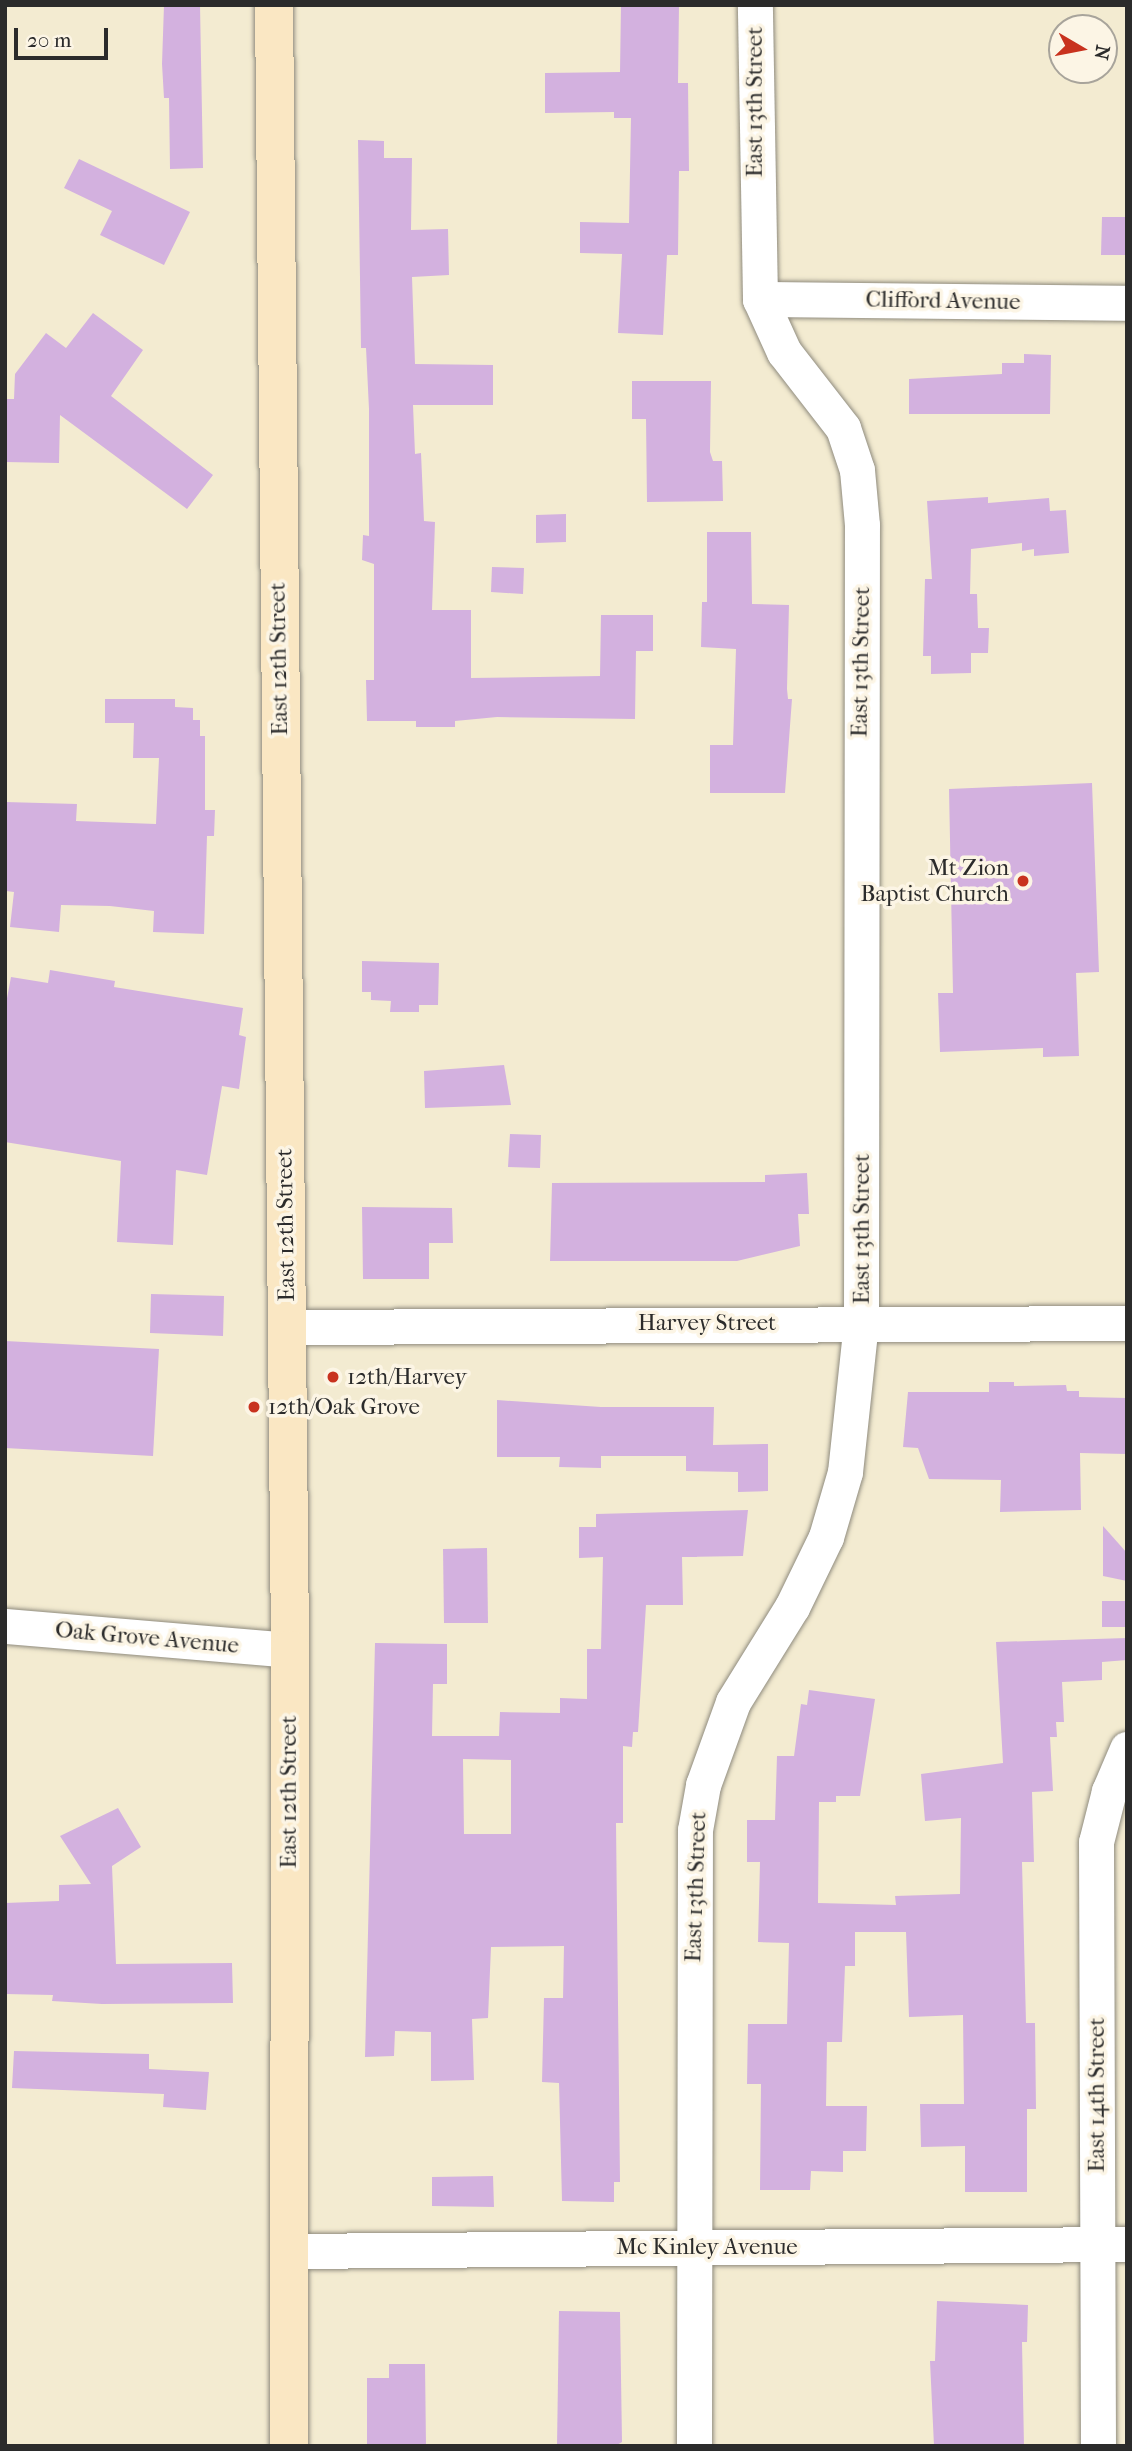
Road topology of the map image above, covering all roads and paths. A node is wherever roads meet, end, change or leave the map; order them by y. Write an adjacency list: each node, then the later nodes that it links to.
1 (274, 5): 7 (street, East 12th Street)
2 (755, 5): 3 (street, East 13th Street)
3 (760, 299): 4 (street, Clifford Avenue); 5 (street, East 13th Street)
4 (1127, 303)
5 (861, 1322): 6 (street, Harvey Street); 7 (street, Harvey Street); 12 (street, East 13th Street)
6 (1127, 1323)
7 (288, 1327): 9 (street, East 12th Street)
8 (5, 1626): 9 (street, Oak Grove Avenue)
9 (290, 1650): 13 (street, East 12th Street)
10 (1127, 1749): 11 (street, East 14th Street)
11 (1112, 2244): 12 (street, Mc Kinley Avenue); 16 (street, East 14th Street)
12 (692, 2247): 13 (street, Mc Kinley Avenue); 15 (street, East 13th Street)
13 (288, 2251): 14 (street, East 12th Street)
14 (289, 2446)
15 (694, 2446)
16 (1098, 2446)

